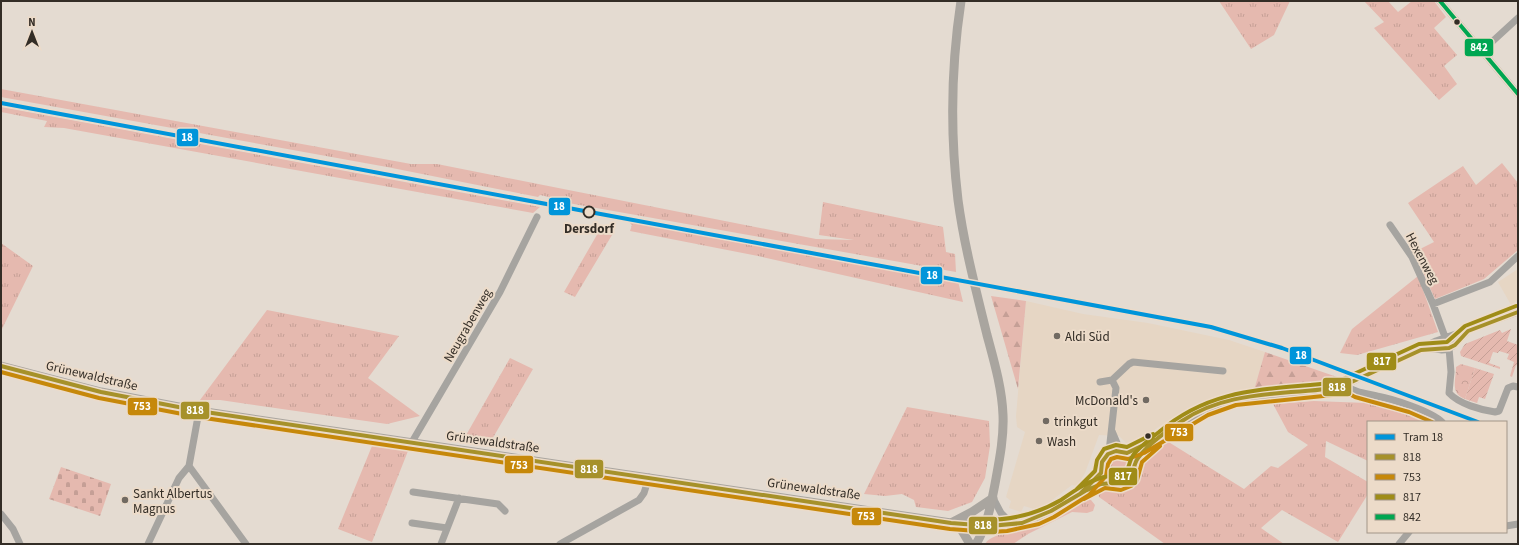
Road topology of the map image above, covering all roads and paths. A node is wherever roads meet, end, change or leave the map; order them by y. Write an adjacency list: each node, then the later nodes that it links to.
1 (961, 1): 37 (main road)
2 (1440, 1): 4 (street)
3 (1518, 18): 4 (street)
4 (1482, 51): 5 (street)
5 (1518, 94)
6 (537, 217): 25 (street, Neugrabenweg)
7 (1390, 225): 9 (street, Hexenweg)
8 (1518, 256): 9 (street, Hexenweg)
9 (1433, 304): 12 (street, Hexenweg)
10 (1518, 312): 11 (street)
11 (1468, 331): 12 (street); 13 (street)
12 (1445, 338): 13 (street, Hexenweg); 14 (street)
13 (1449, 348): 14 (street); 20 (street, Hexenweg)
14 (1420, 350): 19 (street)
15 (1, 366): 21 (main road, Grünewaldstraße)
16 (1223, 371): 17 (street)
17 (1112, 380): 18 (street); 23 (street)
18 (1100, 382)
19 (1345, 385): 22 (street); 24 (street)
20 (1518, 388)
21 (199, 411): 25 (main road, Grünewaldstraße); 30 (street)
22 (1440, 421)
23 (1112, 431): 26 (street); 27 (street)
24 (1162, 435): 28 (street); 29 (street)
25 (412, 442): 32 (main road, Grünewaldstraße)
26 (1120, 450): 27 (street); 28 (street)
27 (1110, 452): 31 (street)
28 (1127, 453): 29 (street)
29 (1134, 464): 33 (street)
30 (189, 466): 49 (street); 50 (street)
31 (1101, 473): 33 (street); 34 (street)
32 (649, 477): 41 (main road, Grünewaldstraße); 52 (street)
33 (1108, 482): 34 (street)
34 (1085, 491): 43 (street)
35 (413, 492): 36 (street)
36 (459, 498): 38 (street); 46 (street)
37 (993, 498): 41 (main road); 43 (street); 44 (main road)
38 (505, 511)
39 (1, 514): 48 (street)
40 (412, 523): 46 (street)
41 (955, 523): 44 (main road, Grünewaldstraße); 53 (main road)
42 (1518, 524): 45 (street)
43 (1012, 525): 44 (street)
44 (985, 526): 54 (main road)
45 (1507, 526)
46 (447, 528): 51 (street)
47 (1408, 533): 55 (street)
48 (20, 544)
49 (148, 544)
50 (246, 544)
51 (441, 544)
52 (560, 544)
53 (970, 544)
54 (976, 544)
55 (1399, 544)

